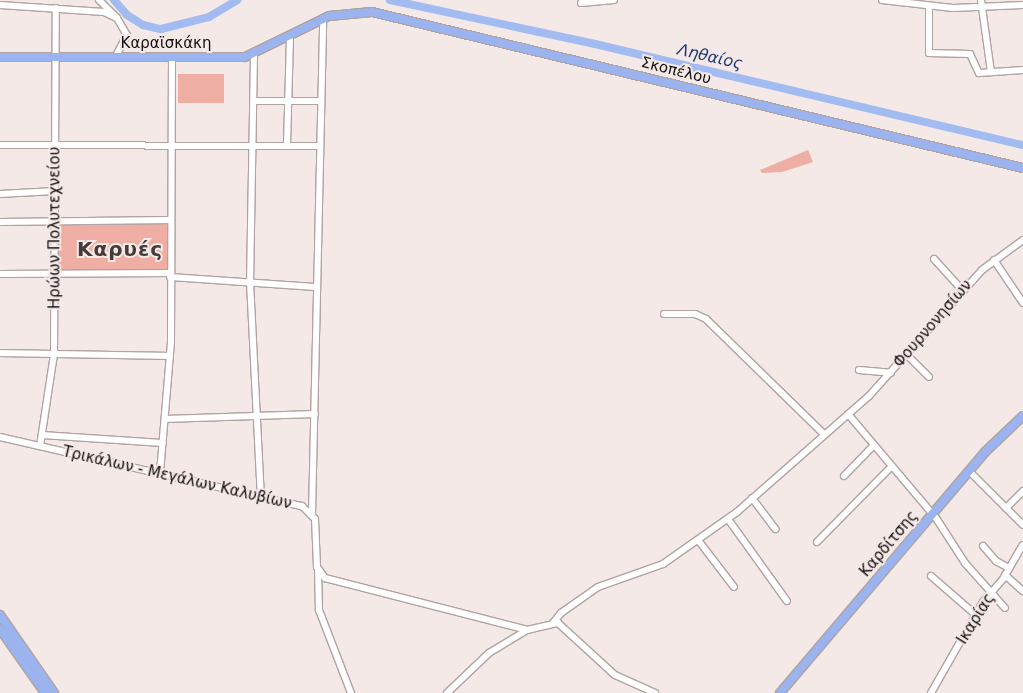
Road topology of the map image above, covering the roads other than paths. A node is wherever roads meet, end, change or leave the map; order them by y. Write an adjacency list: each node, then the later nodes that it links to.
1 (99, 0): 11 (street)
2 (614, 0): 5 (street)
3 (882, 0): 8 (street)
4 (981, 0): 10 (street)
5 (581, 3)
6 (1023, 5): 10 (street)
7 (0, 6): 9 (street)
8 (929, 6): 10 (street); 20 (street)
9 (56, 8): 11 (street); 16 (street, Ηρώων Πολυτεχνείου)
10 (982, 8): 20 (street)
11 (117, 18): 17 (street)
12 (323, 18): 13 (main road, Καραϊσκάκη); 23 (street); 30 (main road, Σκοπέλου)
13 (290, 36): 14 (main road, Καραϊσκάκη); 22 (street)
14 (254, 55): 18 (main road, Καραϊσκάκη); 21 (street)
15 (0, 57): 16 (main road, Καραϊσκάκη)
16 (55, 58): 17 (main road, Καραϊσκάκη); 25 (street, Ηρώων Πολυτεχνείου)
17 (115, 58): 18 (main road, Καραϊσκάκη)
18 (172, 58): 26 (street)
19 (1023, 70): 20 (street)
20 (991, 72)
21 (254, 101): 22 (street); 28 (street)
22 (288, 101): 23 (street); 27 (street)
23 (320, 101): 29 (street)
24 (0, 145): 25 (street)
25 (55, 145): 26 (street); 31 (street, Ηρώων Πολυτεχνείου)
26 (171, 145): 28 (street); 33 (street)
27 (286, 145): 28 (street); 29 (street)
28 (253, 146): 42 (street)
29 (320, 146): 43 (street)
30 (1023, 168)
31 (55, 191): 32 (street); 35 (street, Ηρώων Πολυτεχνείου)
32 (0, 194)
33 (171, 220): 35 (street); 41 (street)
34 (0, 222): 35 (street)
35 (54, 222): 40 (street, Ηρώων Πολυτεχνείου)
36 (1023, 240): 38 (street, Φουρνονησίων)
37 (934, 260): 44 (street)
38 (994, 260): 44 (street, Φουρνονησίων); 45 (street)
39 (0, 274): 40 (street)
40 (54, 274): 41 (street); 48 (street, Ηρώων Πολυτεχνείου)
41 (171, 275): 42 (street); 50 (street)
42 (250, 282): 43 (street); 56 (street)
43 (316, 286): 54 (street)
44 (963, 291): 49 (street, Φουρνονησίων)
45 (1023, 303)
46 (664, 314): 59 (street)
47 (0, 353): 48 (street)
48 (54, 354): 50 (street); 60 (street, Ηρώων Πολυτεχνείου)
49 (907, 355): 52 (street, Φουρνονησίων); 53 (street)
50 (170, 356): 58 (street)
51 (860, 370): 52 (street)
52 (891, 373): 55 (street, Φουρνονησίων)
53 (929, 377)
54 (315, 414): 56 (street); 73 (street)
55 (848, 414): 59 (street, Φουρνονησίων); 63 (street)
56 (257, 416): 58 (street); 70 (street)
57 (1023, 416): 66 (main road, Καρδίτσης)
58 (165, 419): 62 (street)
59 (824, 434): 71 (street, Φουρνονησίων)
60 (42, 435): 62 (street); 64 (street, Ηρώων Πολυτεχνείου)
61 (0, 437): 64 (street, Τρικάλων - Μεγάλων Καλυβίων)
62 (163, 443): 67 (street)
63 (874, 445): 65 (street); 68 (street)
64 (40, 446): 67 (street, Τρικάλων - Μεγάλων Καλυβίων)
65 (891, 467): 74 (street); 79 (street)
66 (969, 471): 72 (street); 74 (main road, Καρδίτσης)
67 (160, 473): 70 (street, Τρικάλων - Μεγάλων Καλυβίων)
68 (844, 476)
69 (1023, 491): 72 (street)
70 (261, 497): 73 (street, Τρικάλων - Μεγάλων Καλυβίων)
71 (752, 498): 75 (street, Φουρνονησίων); 77 (street)
72 (1006, 508): 76 (street)
73 (312, 514): 83 (street, Τρικάλων - Μεγάλων Καλυβίων)
74 (932, 514): 88 (street); 101 (main road, Καρδίτσης)
75 (728, 519): 78 (street, Φουρνονησίων); 89 (street)
76 (1023, 525)
77 (775, 529)
78 (698, 540): 86 (street); 93 (street, Φουρνονησίων)
79 (817, 542)
80 (1023, 545): 82 (street, Ικαρίας)
81 (983, 546): 82 (street)
82 (1009, 568): 84 (street, Ικαρίας)
83 (318, 570): 95 (street); 98 (street, Τρικάλων - Μεγάλων Καλυβίων)
84 (1005, 575): 87 (street); 88 (street, Ικαρίας)
85 (931, 576): 92 (street)
86 (734, 587)
87 (1023, 591)
88 (990, 593): 90 (street); 92 (street, Ικαρίας)
89 (787, 601)
90 (1004, 608)
91 (0, 615): 97 (main road)
92 (977, 616): 102 (street, Ικαρίας)
93 (553, 623): 95 (street); 100 (street)
94 (0, 629): 96 (main road)
95 (527, 630): 99 (street)
96 (45, 693)
97 (54, 693)
98 (352, 693)
99 (447, 693)
100 (655, 693)
101 (780, 693)
102 (931, 693)

